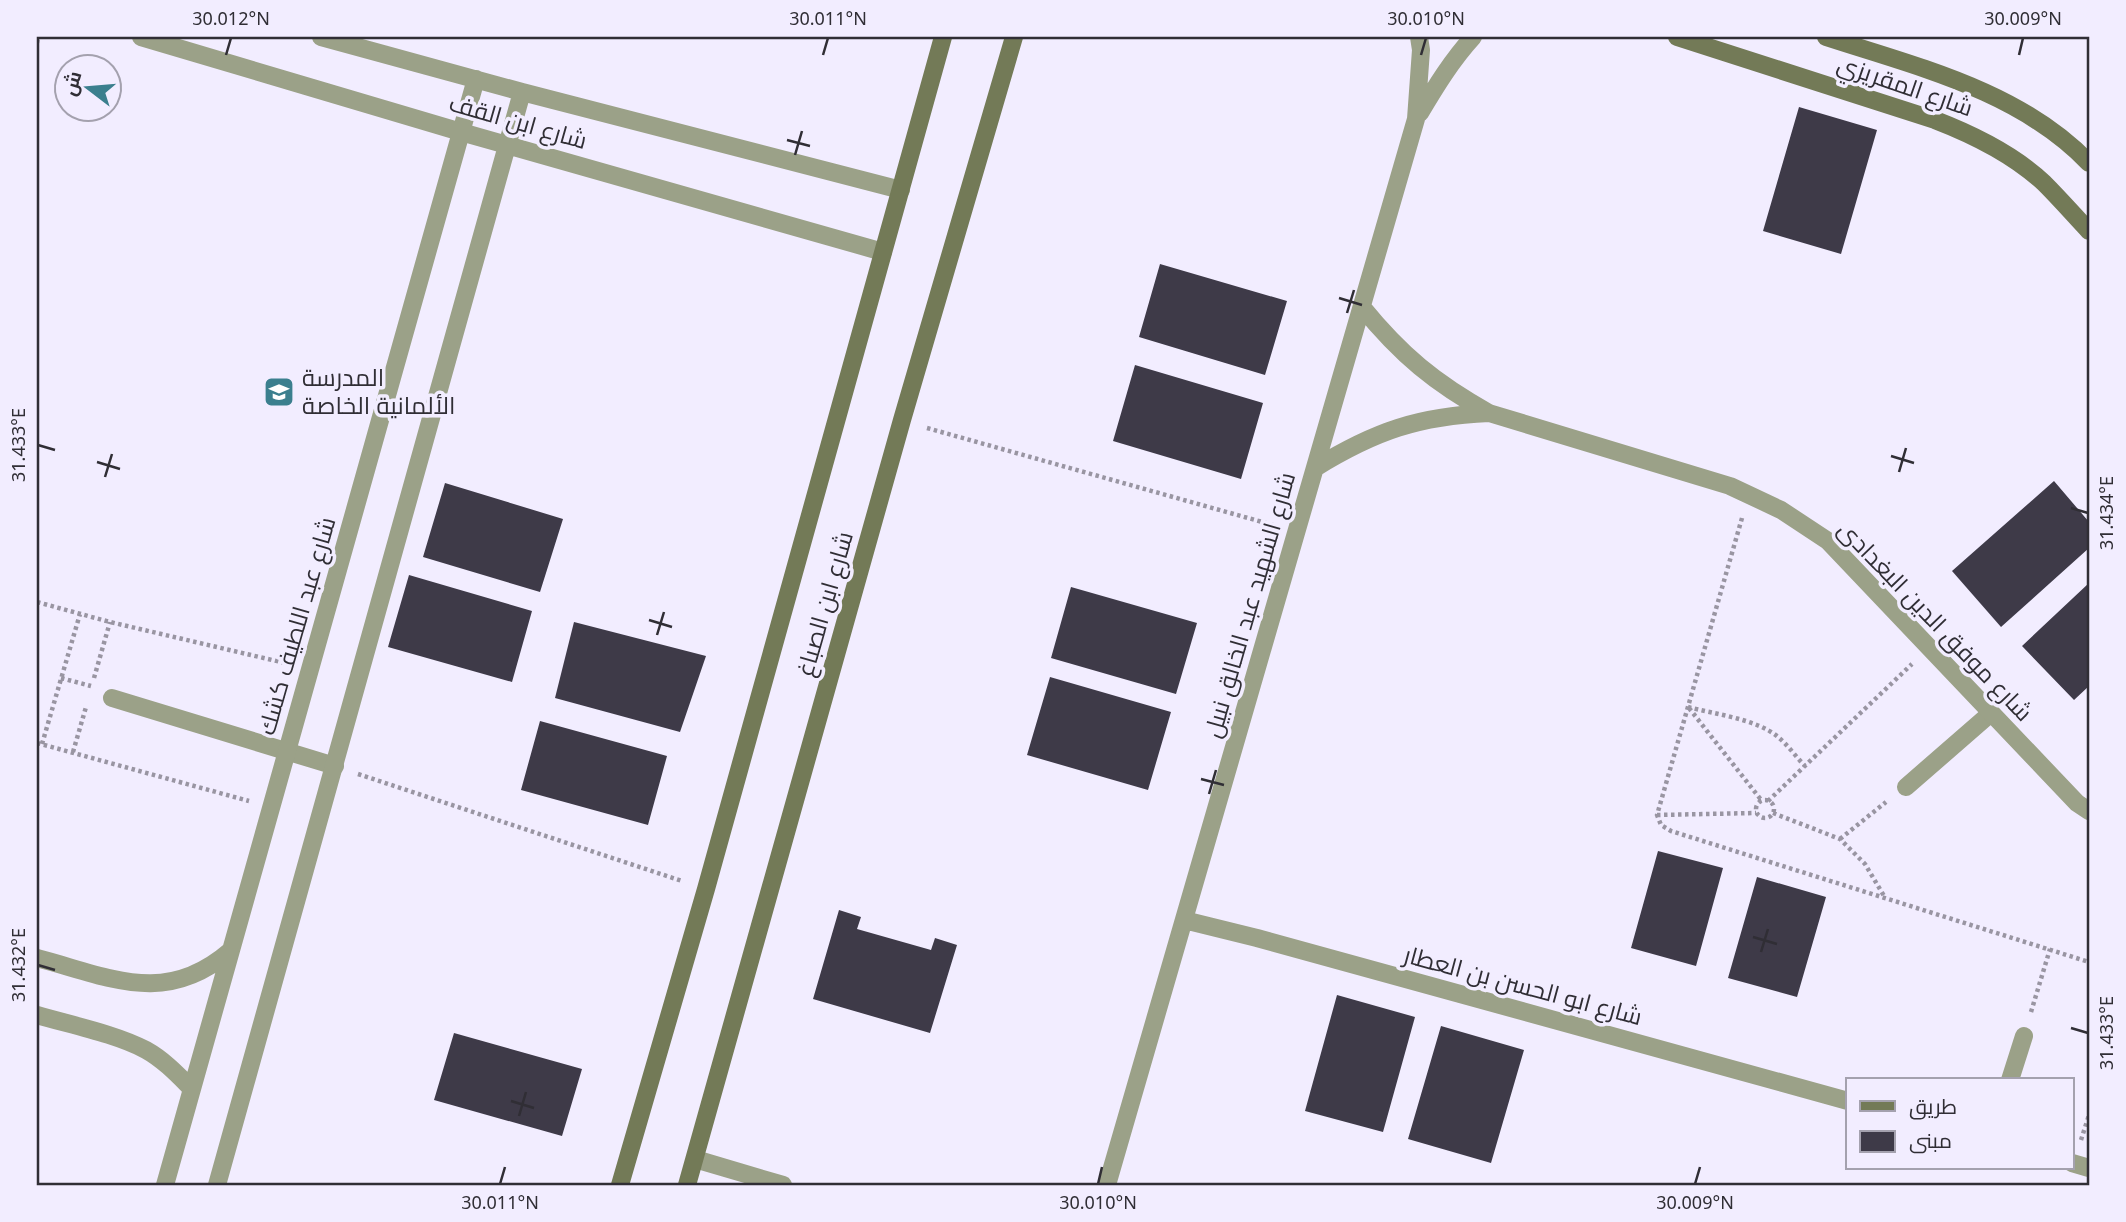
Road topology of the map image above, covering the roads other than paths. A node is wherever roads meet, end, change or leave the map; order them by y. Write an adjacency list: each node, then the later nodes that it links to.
1 (141, 37): 12 (street, شارع ابن القف)
2 (321, 37): 9 (street, شارع ابن القف)
3 (943, 37): 15 (street, شارع ابن الصباغ)
4 (1014, 37): 35 (street, شارع ابن الصباغ)
5 (1419, 37): 11 (street, شارع الشهيد عبد الخالق نبيل)
6 (1473, 37): 11 (street, شارع الشهيد عبد الخالق نبيل)
7 (1677, 37): 16 (street, شارع المقريزي)
8 (1826, 37): 14 (street, شارع المقريزي)
9 (476, 79): 10 (street, شارع ابن القف); 12 (street, شارع عبد اللطيف كشك)
10 (523, 92): 13 (street); 15 (street, شارع ابن القف)
11 (1416, 119): 18 (street, شارع الشهيد عبد الخالق نبيل)
12 (461, 132): 13 (street, شارع ابن القف); 23 (street, شارع عبد اللطيف كشك)
13 (508, 146): 17 (street, شارع ابن القف); 24 (street)
14 (2089, 163)
15 (901, 190): 17 (street, شارع ابن الصباغ)
16 (2089, 231)
17 (883, 251): 38 (street, شارع ابن الصباغ)
18 (1362, 307): 19 (street, شارع موفق الدين البغدادى); 20 (street, شارع الشهيد عبد الخالق نبيل)
19 (1489, 413): 20 (street, شارع موفق الدين البغدادى); 22 (street, شارع موفق الدين البغدادى)
20 (1315, 468): 27 (street, شارع الشهيد عبد الخالق نبيل)
21 (112, 698): 23 (street)
22 (1991, 713): 25 (street); 26 (street, شارع موفق الدين البغدادى)
23 (286, 752): 24 (street); 28 (street, شارع عبد اللطيف كشك)
24 (335, 766): 37 (street)
25 (1906, 787)
26 (2089, 811)
27 (1184, 920): 34 (street, شارع ابو الحسن بن العطار); 41 (street, شارع الشهيد عبد الخالق نبيل)
28 (230, 951): 29 (street); 33 (street, شارع عبد اللطيف كشك)
29 (37, 958)
30 (37, 1015): 33 (street)
31 (2024, 1035): 32 (street)
32 (2011, 1078)
33 (192, 1089): 36 (street, شارع عبد اللطيف كشك)
34 (1846, 1100)
35 (695, 1159): 39 (street, شارع ابن الصباغ); 40 (street)
36 (165, 1185)
37 (217, 1185)
38 (620, 1185)
39 (687, 1185)
40 (783, 1185)
41 (1107, 1185)

